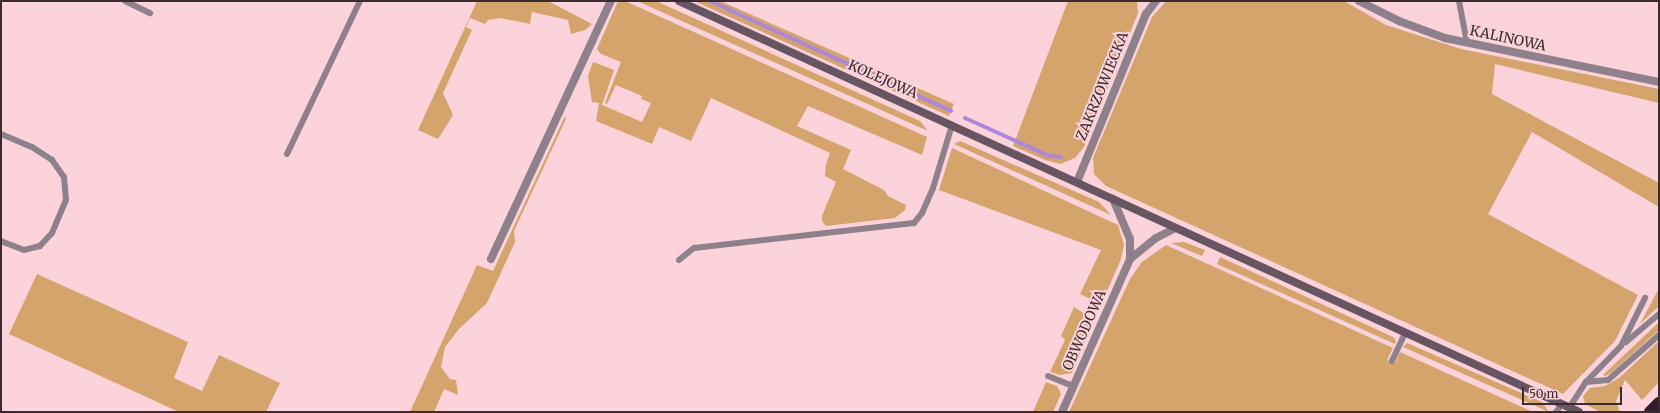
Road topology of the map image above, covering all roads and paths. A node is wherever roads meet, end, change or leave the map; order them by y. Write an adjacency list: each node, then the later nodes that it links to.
1 (125, 1): 8 (lane)
2 (360, 1): 13 (lane)
3 (611, 1): 18 (street)
4 (679, 1): 11 (street, KOLEJOWA)
5 (1359, 1): 9 (street, KALINOWA)
6 (1459, 1): 9 (lane)
7 (1153, 2): 14 (street, ZAKRZOWIECKA)
8 (150, 13)
9 (1467, 43): 10 (street, KALINOWA)
10 (1659, 82)
11 (952, 125): 14 (street, KOLEJOWA); 20 (lane)
12 (1, 134): 17 (lane)
13 (287, 154)
14 (1077, 182): 15 (street, KOLEJOWA)
15 (1113, 199): 16 (street, KOLEJOWA); 19 (street, OBWODOWA)
16 (1176, 228): 19 (street, OBWODOWA); 23 (street, KOLEJOWA)
17 (1, 242)
18 (491, 259)
19 (1130, 259): 29 (street, OBWODOWA)
20 (680, 260)
21 (1645, 298): 25 (lane)
22 (1659, 314): 25 (lane)
23 (1405, 333): 26 (lane); 31 (street, KOLEJOWA)
24 (1659, 335): 28 (lane)
25 (1622, 346): 28 (lane)
26 (1392, 361)
27 (1048, 376): 29 (lane)
28 (1586, 382): 31 (lane)
29 (1073, 386): 32 (street, OBWODOWA)
30 (1659, 403): 35 (highway)
31 (1566, 406): 33 (lane); 34 (street, KOLEJOWA)
32 (1062, 412)
33 (1556, 412)
34 (1579, 412)
35 (1650, 412)

